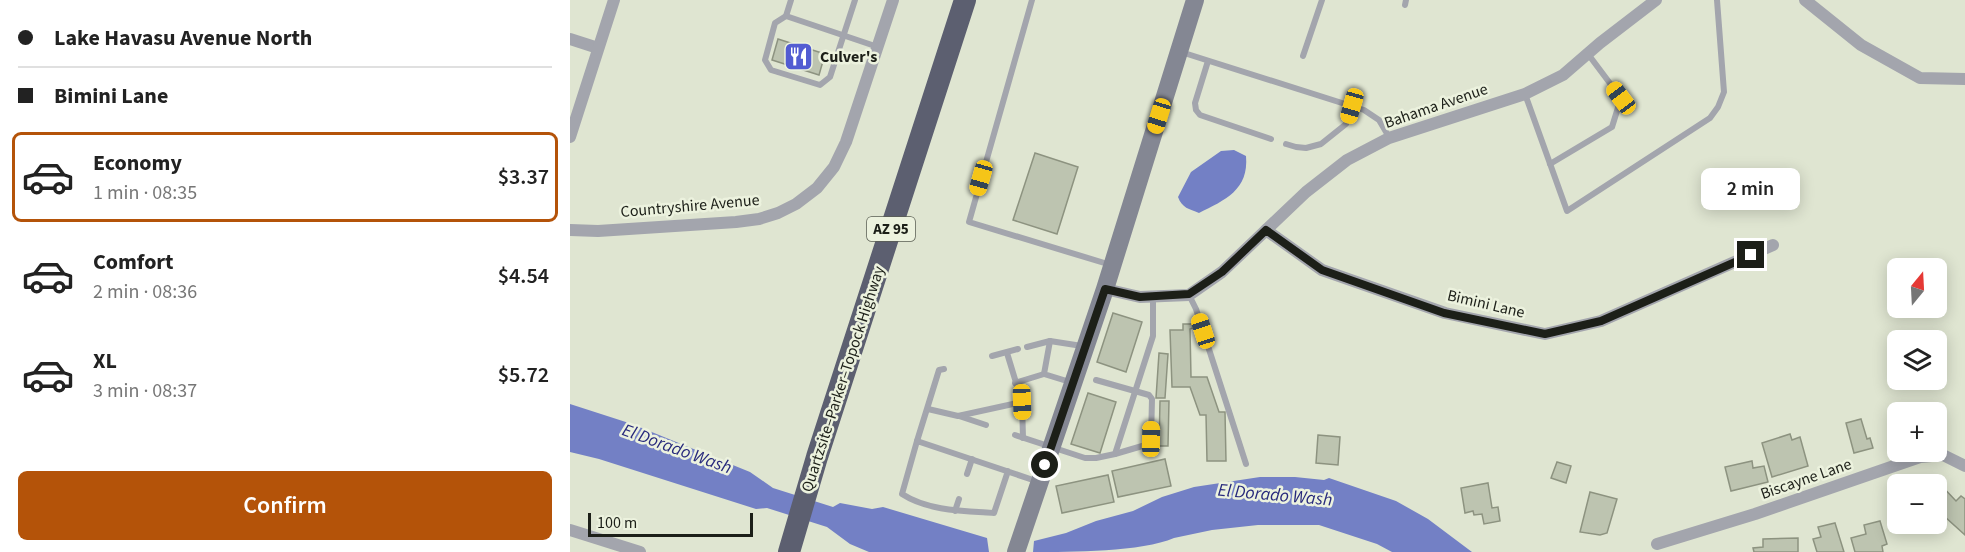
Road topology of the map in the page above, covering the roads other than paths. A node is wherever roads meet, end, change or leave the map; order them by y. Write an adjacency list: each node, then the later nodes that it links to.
1 (614, 0): 16 (street)
2 (791, 0): 12 (lane)
3 (855, 0): 13 (lane)
4 (893, 0): 15 (street, Countryshire Avenue)
5 (965, 0): 68 (highway, Quartzsite–Parker–Topock Highway / AZ 95)
6 (1032, 0): 32 (lane)
7 (1195, 0): 17 (main road)
8 (1322, 0): 19 (lane)
9 (1656, 0): 18 (street, Bahama Avenue)
10 (1717, 0): 28 (lane)
11 (1805, 0): 21 (street)
12 (786, 16): 13 (lane); 13 (lane)
13 (845, 35): 15 (lane)
14 (570, 39): 16 (street)
15 (878, 47): 29 (street, Countryshire Avenue)
16 (598, 48): 24 (street)
17 (1179, 52): 20 (lane); 32 (main road)
18 (1588, 54): 22 (street, Bahama Avenue); 28 (lane)
19 (1303, 56)
20 (1208, 61): 23 (lane); 26 (lane)
21 (1965, 79)
22 (1525, 94): 25 (street, Bahama Avenue); 28 (lane)
23 (1352, 106): 25 (lane); 27 (lane)
24 (570, 137)
25 (1389, 138): 30 (street, Bahama Avenue)
26 (1271, 139)
27 (1286, 144)
28 (1550, 164)
29 (570, 230)
30 (1266, 230): 31 (street, Bimini Lane); 34 (street, Bahama Avenue)
31 (1773, 245)
32 (1111, 266): 33 (main road)
33 (1105, 289): 35 (street); 37 (main road)
34 (1189, 294): 35 (street); 58 (lane)
35 (1153, 296): 47 (lane)
36 (1050, 341): 37 (lane); 38 (lane); 43 (lane)
37 (1086, 346): 46 (main road)
38 (1027, 347)
39 (1018, 349): 40 (lane)
40 (1007, 353): 41 (lane); 45 (lane)
41 (992, 356)
42 (944, 369): 49 (lane)
43 (1044, 374): 45 (lane); 46 (lane)
44 (1096, 380): 47 (lane)
45 (1015, 383): 48 (lane)
46 (1073, 384): 55 (main road)
47 (1135, 391): 56 (lane); 56 (lane)
48 (1022, 402): 50 (lane); 53 (lane)
49 (928, 409): 50 (lane); 54 (lane)
50 (958, 416): 51 (lane)
51 (986, 426)
52 (1015, 435): 53 (lane)
53 (1023, 438): 55 (lane)
54 (917, 441): 57 (lane); 64 (lane)
55 (1051, 448): 56 (lane); 62 (main road)
56 (1116, 454)
57 (972, 459): 60 (lane); 61 (lane)
58 (1246, 464)
59 (1965, 466): 66 (street, Biscayne Lane)
60 (1008, 471): 62 (lane); 64 (lane)
61 (967, 474)
62 (1039, 482): 69 (main road)
63 (959, 499): 64 (lane)
64 (956, 511)
65 (570, 530): 67 (street)
66 (1657, 544)
67 (640, 552)
68 (789, 552)
69 (1016, 552)

